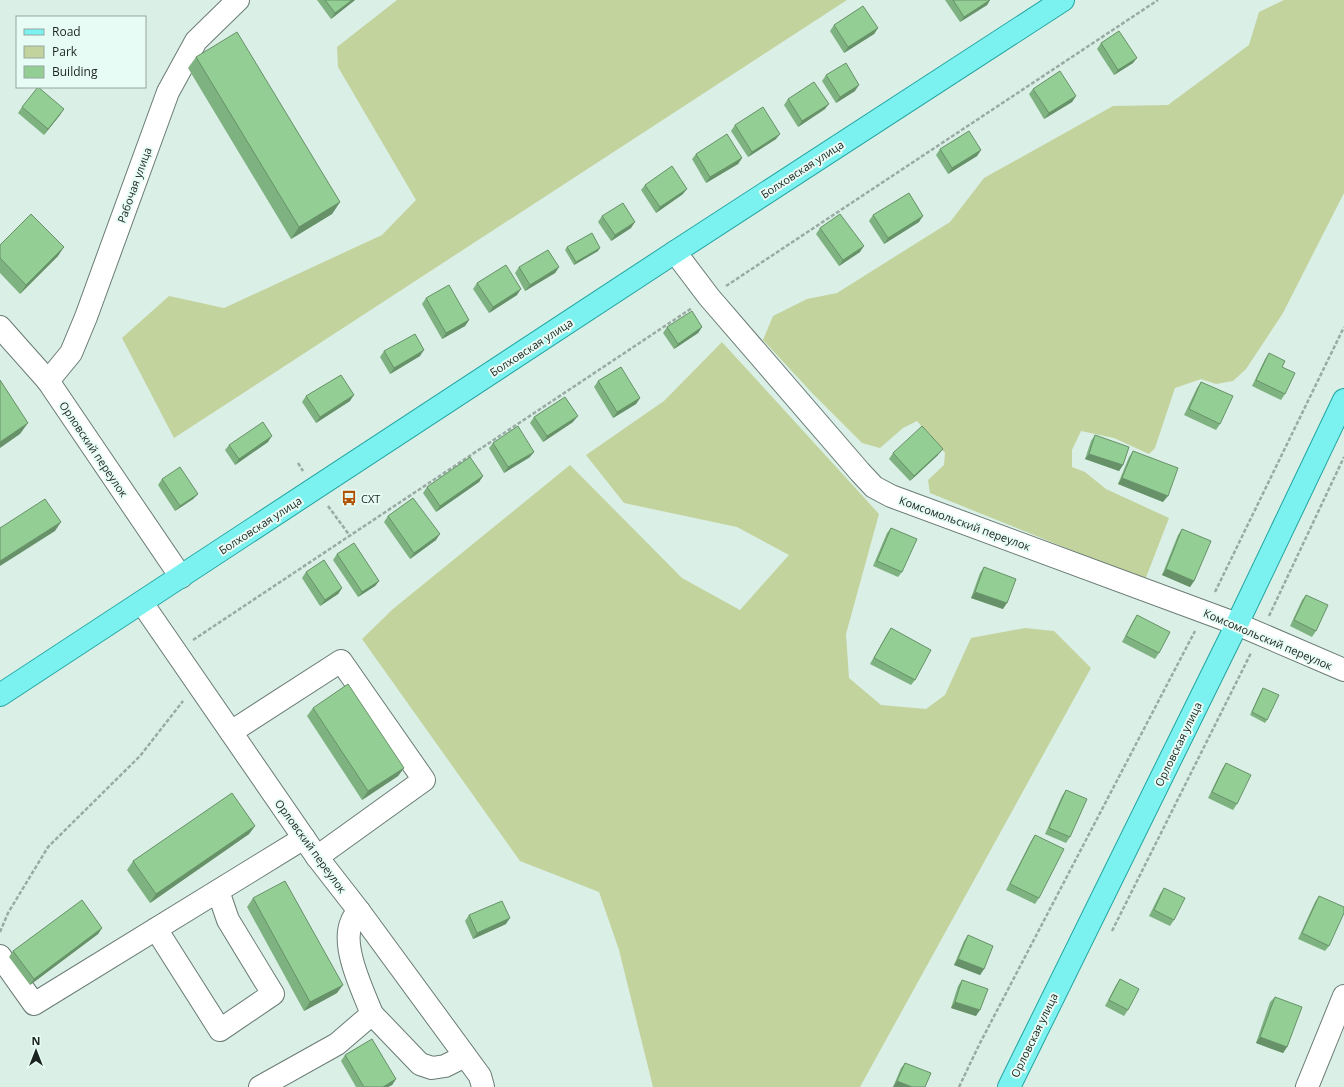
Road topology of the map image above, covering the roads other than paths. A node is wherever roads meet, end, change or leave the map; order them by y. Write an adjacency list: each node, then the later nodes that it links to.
1 (238, 0): 5 (street, Рабочая улица)
2 (1063, 0): 3 (main road, Болховская улица)
3 (675, 252): 7 (main road, Болховская улица); 9 (street, Комсомольский переулок)
4 (0, 327): 5 (street, Орловский переулок)
5 (48, 381): 7 (street, Орловский переулок)
6 (1344, 400): 9 (main road, Орловская улица)
7 (182, 577): 8 (main road, Болховская улица)
8 (142, 603): 11 (main road, Болховская улица); 12 (street, Орловский переулок)
9 (1237, 624): 10 (street, Комсомольский переулок); 24 (main road, Орловская улица)
10 (1344, 670)
11 (0, 695)
12 (231, 732): 13 (street, Орловский переулок); 14 (street)
13 (304, 838): 14 (street, Орловский переулок); 15 (street)
14 (317, 857): 16 (street, Орловский переулок)
15 (218, 891): 17 (street); 17 (street)
16 (359, 910): 20 (street); 21 (street, Орловский переулок)
17 (156, 929): 18 (street)
18 (0, 956)
19 (1344, 996): 25 (street)
20 (372, 1014): 21 (street); 22 (street)
21 (465, 1056): 23 (street, Орловский переулок)
22 (260, 1087)
23 (484, 1087)
24 (1009, 1087)
25 (1307, 1087)

